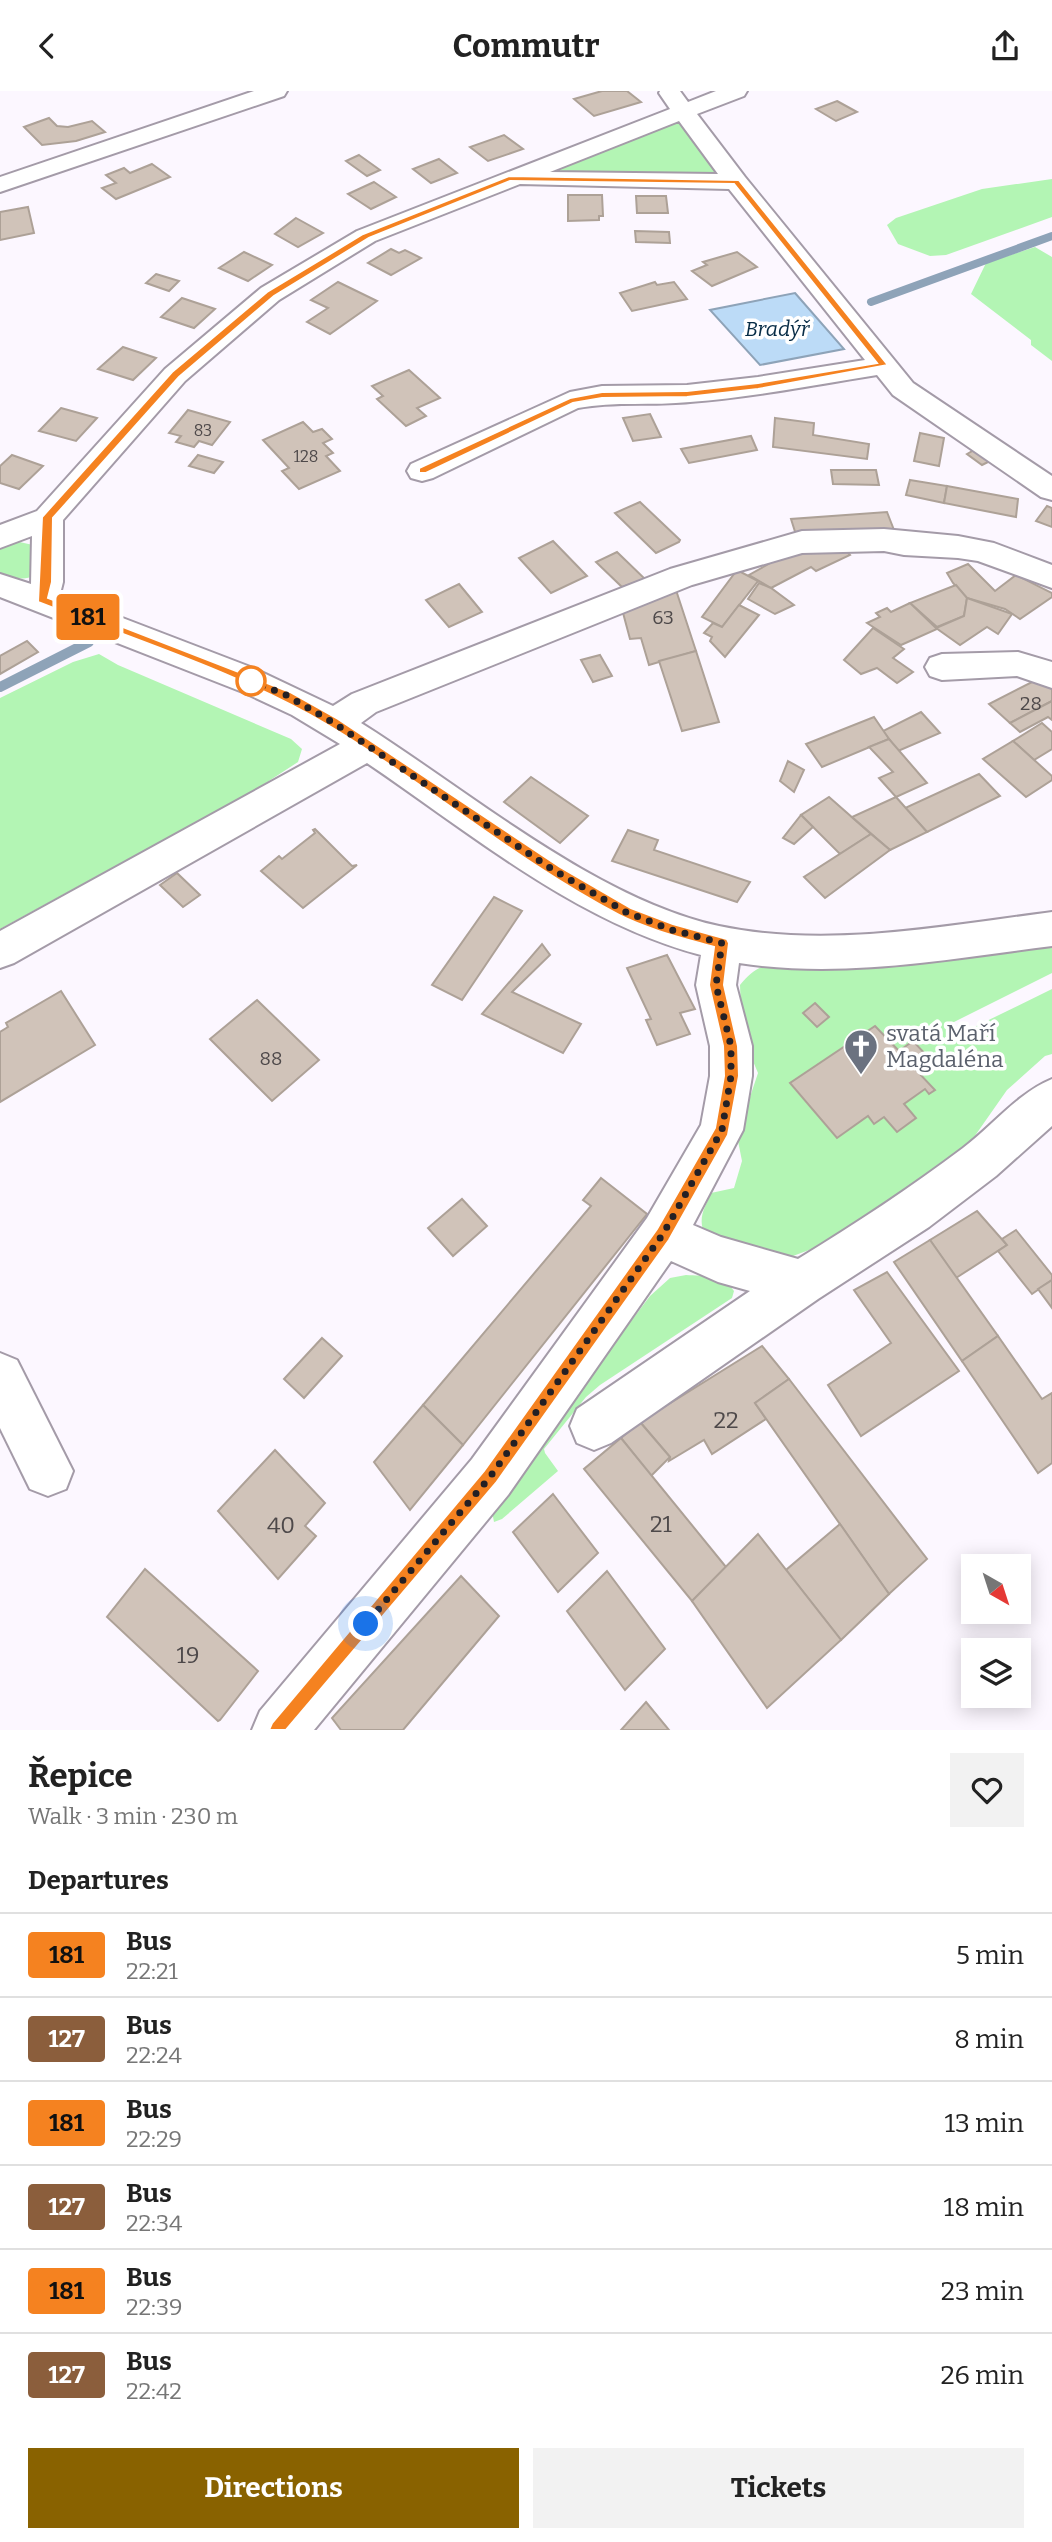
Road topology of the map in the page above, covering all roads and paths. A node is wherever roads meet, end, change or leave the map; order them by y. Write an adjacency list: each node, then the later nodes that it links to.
1 (276, 91): 6 (street)
2 (736, 91): 3 (street)
3 (677, 101): 4 (street); 5 (street)
4 (509, 179): 5 (street); 10 (street)
5 (736, 181): 7 (street)
6 (0, 185)
7 (883, 365): 8 (street); 9 (street)
8 (422, 471)
9 (1052, 490)
10 (48, 517): 11 (street); 14 (street)
11 (0, 537)
12 (1052, 577): 17 (street)
13 (0, 585): 14 (street)
14 (42, 600): 17 (street)
15 (942, 667): 16 (street)
16 (1052, 675)
17 (334, 723): 18 (street)
18 (368, 746): 20 (street); 21 (street)
19 (1052, 929): 20 (street)
20 (722, 943): 23 (street)
21 (0, 951)
22 (1052, 1098): 24 (street)
23 (663, 1234): 24 (street); 28 (street)
24 (802, 1283): 26 (street)
25 (0, 1377): 27 (street)
26 (594, 1426)
27 (48, 1471)
28 (279, 1730)

